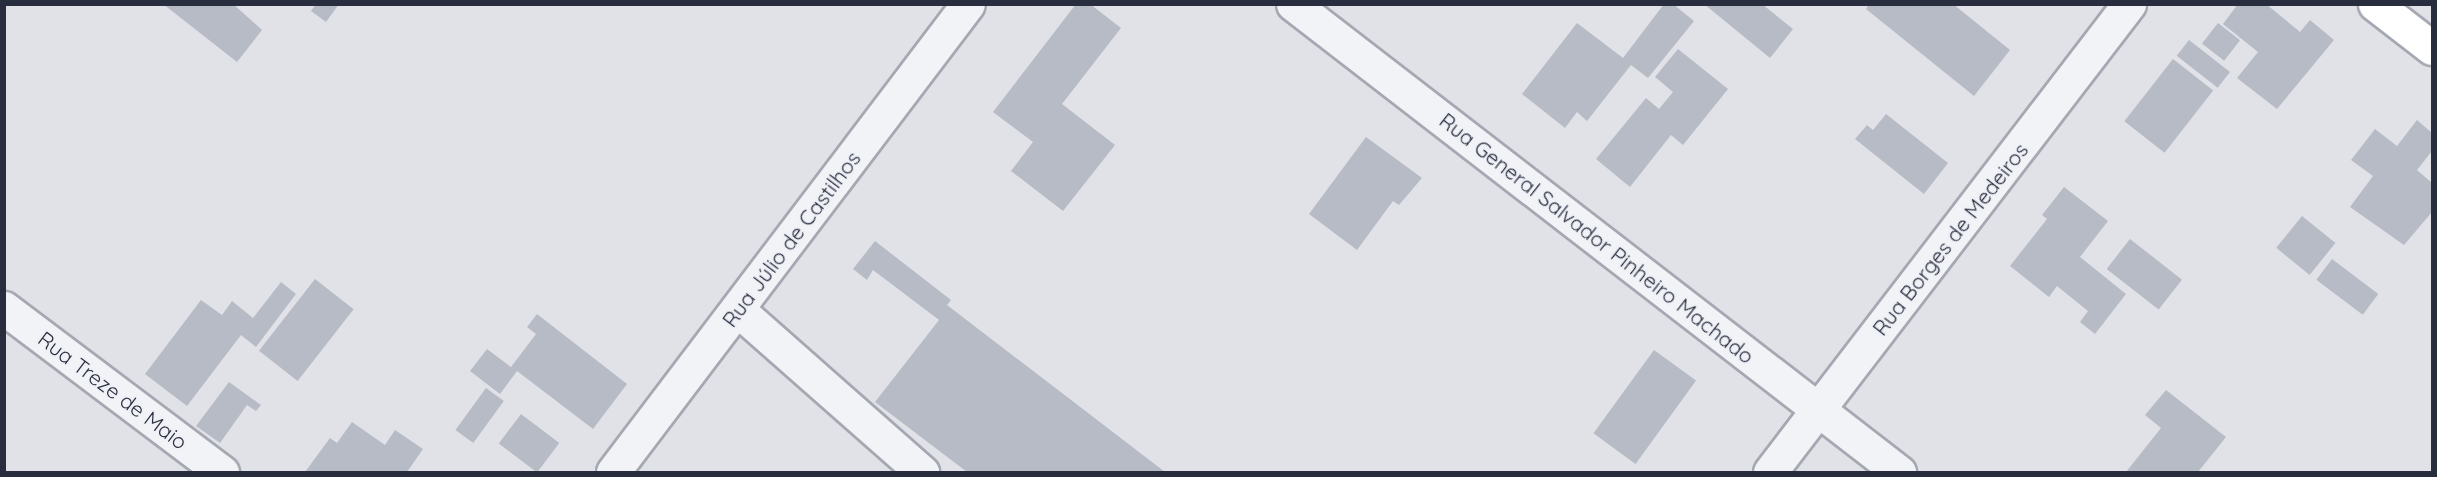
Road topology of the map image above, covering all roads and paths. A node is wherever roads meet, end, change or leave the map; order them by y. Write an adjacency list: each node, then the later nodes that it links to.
1 (968, 4): 7 (street, Rua Júlio de Castilhos)
2 (1293, 4): 8 (street, Rua General Salvador Pinheiro Machado)
3 (2129, 4): 8 (street, Rua Borges de Medeiros)
4 (2375, 4): 5 (main road)
5 (2433, 48)
6 (4, 308): 9 (street, Rua Treze de Maio)
7 (737, 309): 10 (street, Rua Júlio de Castilhos); 11 (street)
8 (1819, 409): 12 (street, Rua Borges de Medeiros); 13 (street, Rua General Salvador Pinheiro Machado)
9 (222, 472)
10 (613, 472)
11 (922, 472)
12 (1770, 472)
13 (1899, 472)

